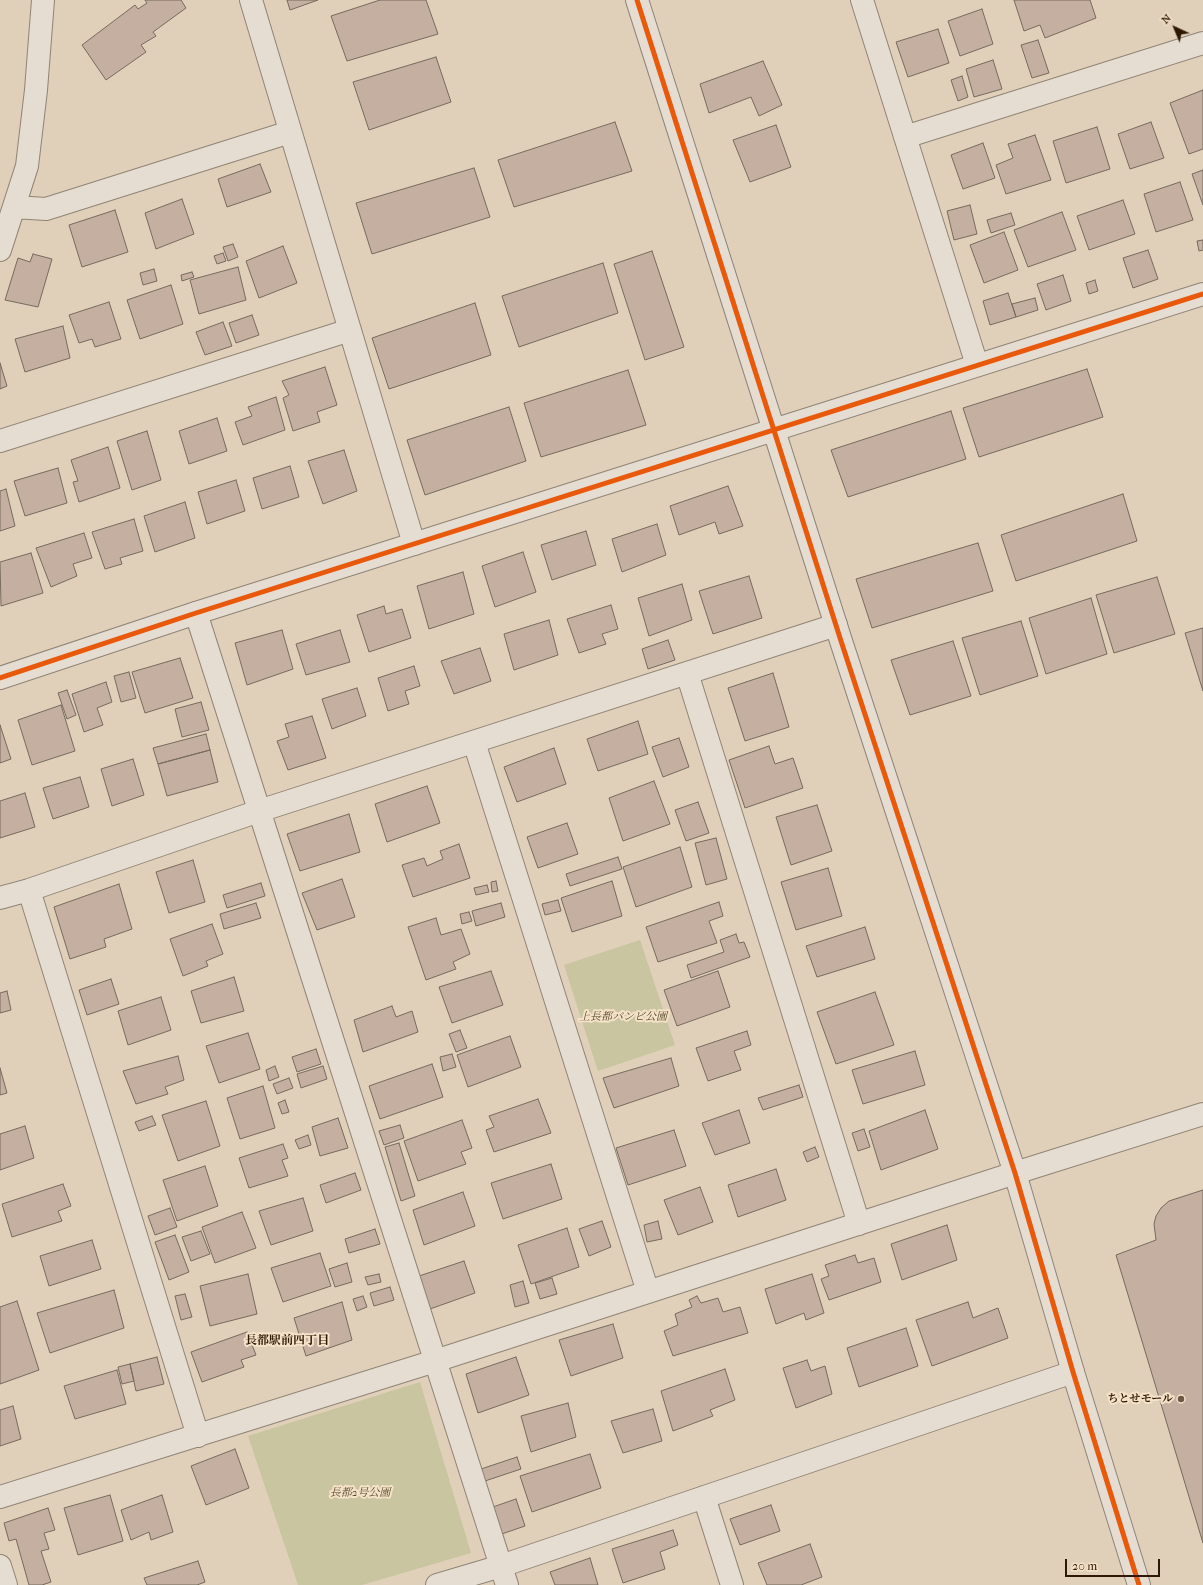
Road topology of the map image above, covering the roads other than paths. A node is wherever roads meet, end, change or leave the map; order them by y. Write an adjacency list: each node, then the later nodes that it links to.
1 (43, 0): 8 (street)
2 (251, 0): 6 (street)
3 (637, 0): 13 (street)
4 (862, 0): 7 (street)
5 (1203, 43): 7 (street)
6 (290, 132): 8 (street); 11 (street)
7 (905, 137): 12 (street)
8 (14, 207): 9 (street)
9 (0, 250)
10 (1203, 294): 12 (street)
11 (350, 330): 14 (street); 15 (street)
12 (977, 365): 13 (street)
13 (774, 431): 15 (street); 17 (street)
14 (0, 441)
15 (414, 544): 16 (street)
16 (196, 613): 19 (street); 21 (street)
17 (836, 626): 18 (street); 25 (street)
18 (687, 673): 20 (street); 26 (street)
19 (0, 678)
20 (474, 742): 21 (street); 27 (street)
21 (259, 811): 22 (street); 28 (street)
22 (29, 890): 23 (street); 30 (street)
23 (0, 898)
24 (1203, 1114): 25 (street)
25 (1015, 1173): 26 (street); 29 (street)
26 (859, 1224): 27 (street)
27 (648, 1292): 28 (street)
28 (435, 1361): 30 (street); 34 (street)
29 (1073, 1372): 32 (street); 38 (street)
30 (198, 1436): 31 (street)
31 (0, 1497)
32 (704, 1497): 34 (street); 37 (street)
33 (0, 1566): 35 (street)
34 (504, 1575): 36 (street)
35 (6, 1585)
36 (437, 1585)
37 (732, 1585)
38 (1139, 1585)

